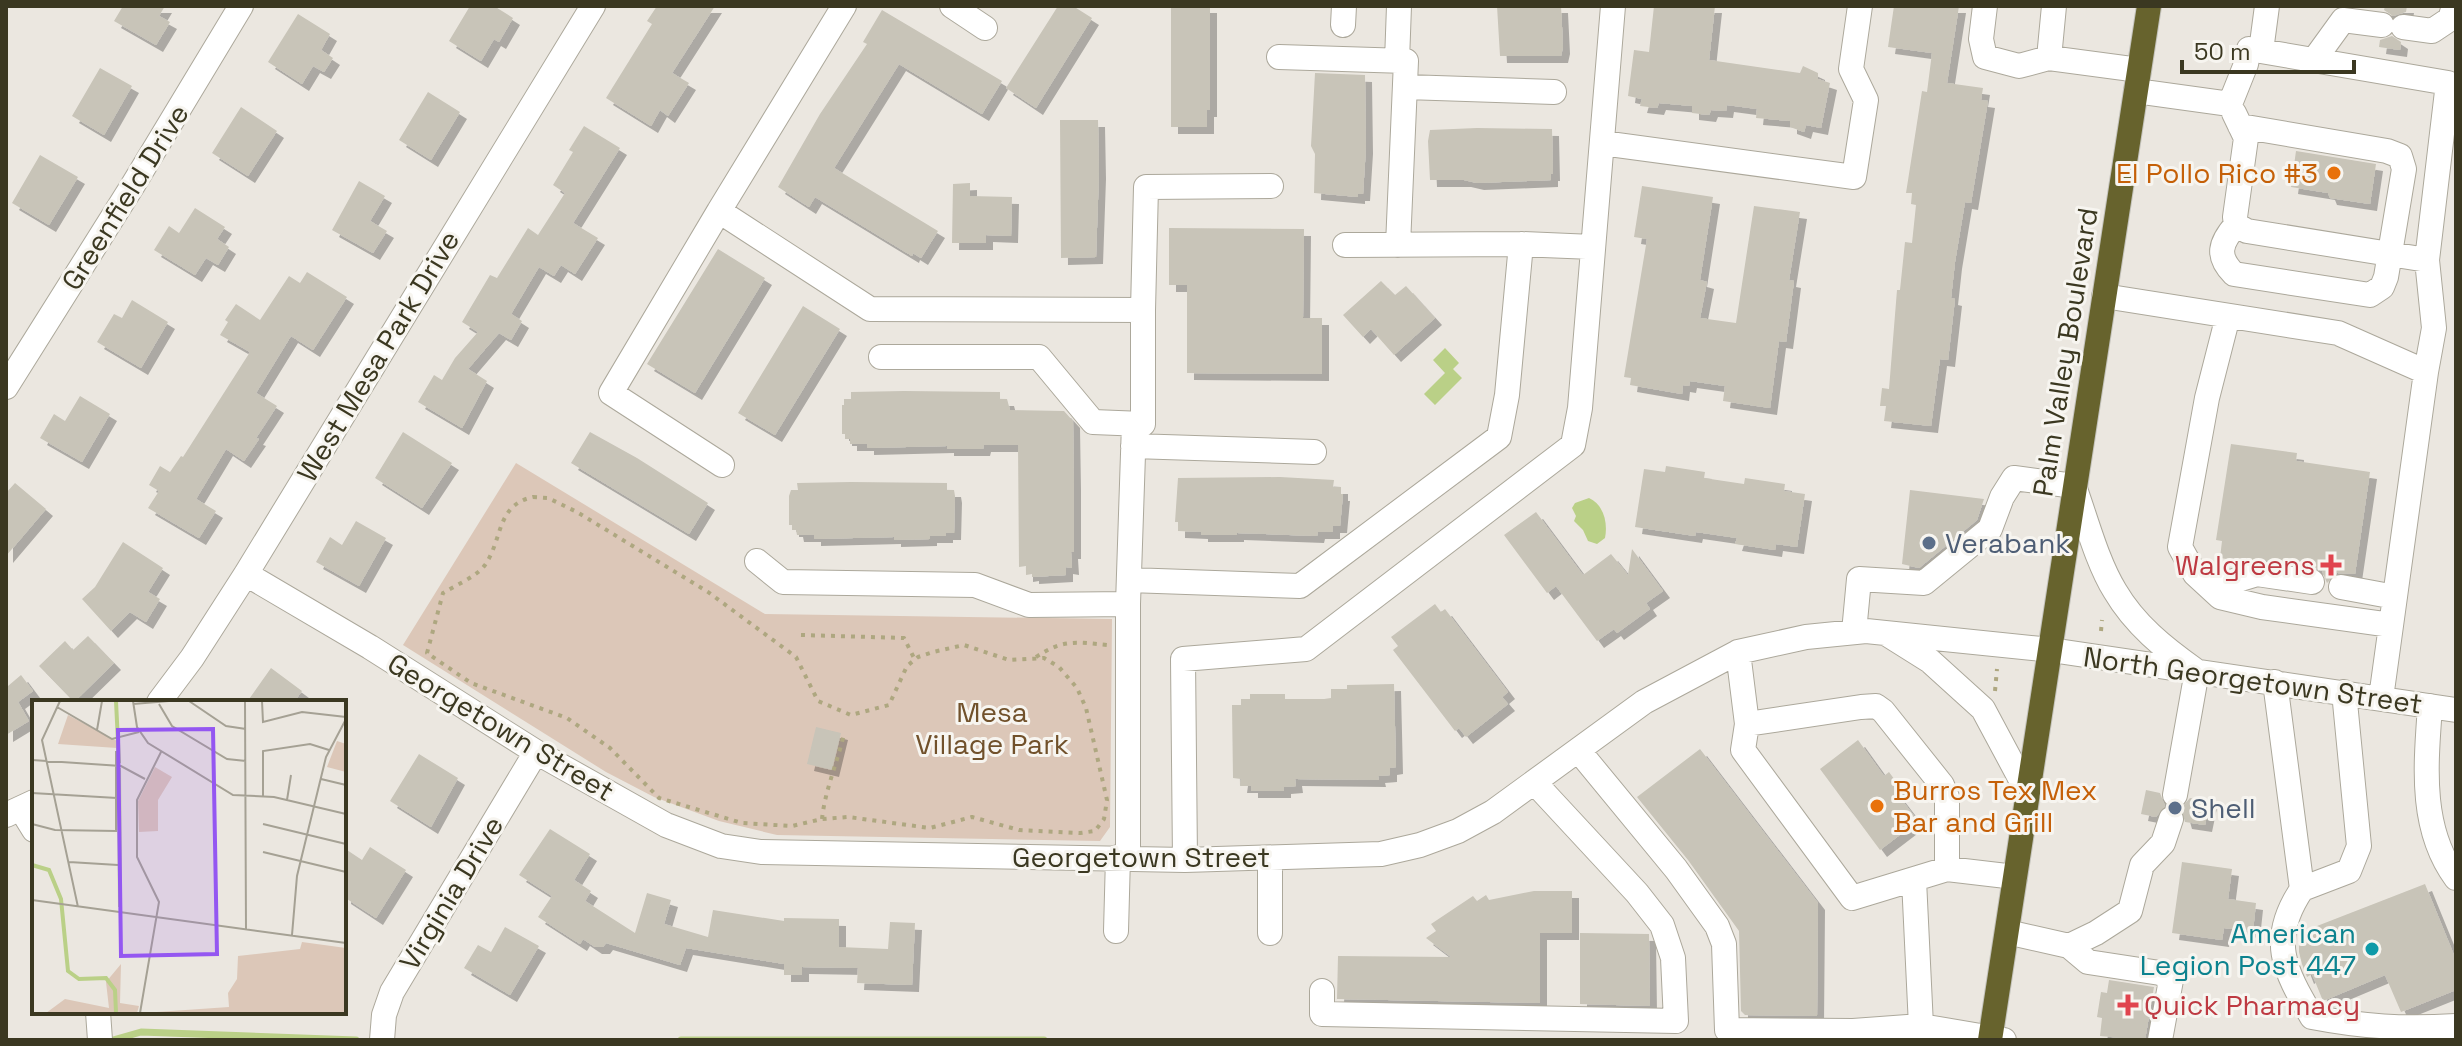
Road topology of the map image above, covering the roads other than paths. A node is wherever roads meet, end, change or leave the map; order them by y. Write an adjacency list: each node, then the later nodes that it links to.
1 (241, 6): 38 (street, Greenfield Drive)
2 (593, 6): 44 (street, West Mesa Park Drive)
3 (844, 6): 25 (street)
4 (952, 6): 13 (street)
5 (1399, 6): 18 (street)
6 (1613, 6): 23 (street)
7 (1860, 6): 23 (street)
8 (1985, 6): 16 (street)
9 (2054, 6): 16 (street)
10 (2149, 6): 19 (highway, Palm Valley Boulevard)
11 (2267, 6): 14 (street)
12 (2454, 6): 17 (street)
13 (985, 28)
14 (2261, 51): 17 (street); 22 (street)
15 (1279, 57): 18 (street)
16 (2049, 58): 19 (street)
17 (2314, 60): 32 (street)
18 (1397, 61): 20 (street)
19 (2137, 81): 22 (street); 33 (highway, Palm Valley Boulevard)
20 (1406, 87): 21 (street); 29 (street)
21 (1554, 92)
22 (2235, 115): 26 (street); 31 (street)
23 (1602, 143): 30 (street)
24 (1271, 186): 34 (street)
25 (719, 211): 34 (street); 41 (street)
26 (2236, 225): 31 (street); 31 (street)
27 (1521, 244): 29 (street); 30 (street); 48 (street)
28 (1345, 245): 29 (street)
29 (1398, 245)
30 (1593, 247): 69 (street)
31 (2390, 254): 32 (street)
32 (2427, 260): 37 (street)
33 (2104, 296): 35 (street); 42 (highway, Palm Valley Boulevard)
34 (1143, 310): 39 (street)
35 (2228, 316): 37 (street); 47 (street)
36 (881, 357): 39 (street)
37 (2426, 372): 49 (street)
38 (6, 387)
39 (1134, 435): 40 (street); 48 (street)
40 (1314, 452)
41 (722, 465)
42 (2074, 486): 52 (street); 53 (highway, Palm Valley Boulevard); 55 (street)
43 (757, 561): 48 (street)
44 (246, 574): 59 (street, West Mesa Park Drive); 64 (street, Georgetown Street)
45 (2312, 582): 47 (street)
46 (2341, 587): 49 (street)
47 (2211, 588): 50 (street)
48 (1129, 592): 67 (street)
49 (2395, 597): 50 (street)
50 (2391, 625): 58 (street)
51 (1881, 631): 52 (street, Georgetown Street); 53 (street, Georgetown Street); 66 (street)
52 (1854, 632): 54 (street, Georgetown Street)
53 (2051, 650): 55 (street, North Georgetown Street); 66 (highway, Palm Valley Boulevard)
54 (1738, 652): 62 (street); 63 (street, Georgetown Street)
55 (2197, 671): 56 (street, North Georgetown Street); 78 (street)
56 (2275, 682): 57 (street, North Georgetown Street); 74 (street)
57 (2344, 692): 58 (street, North Georgetown Street); 74 (street)
58 (2381, 698): 60 (street, North Georgetown Street)
59 (160, 700)
60 (2430, 706): 61 (street, North Georgetown Street); 72 (street)
61 (2456, 710)
62 (1747, 724): 70 (street); 73 (street)
63 (1578, 750): 65 (street, Georgetown Street); 81 (street)
64 (536, 752): 67 (street, Georgetown Street); 85 (street, Virginia Drive)
65 (1534, 782): 68 (street, Georgetown Street); 79 (street)
66 (2028, 793): 71 (highway, Palm Valley Boulevard)
67 (1123, 858): 69 (street, Georgetown Street); 75 (street)
68 (1270, 858): 69 (street, Georgetown Street); 77 (street)
69 (1185, 860)
70 (1947, 869): 71 (street); 73 (street)
71 (2015, 877): 76 (highway, Palm Valley Boulevard)
72 (2456, 878)
73 (1914, 880): 81 (street)
74 (2302, 889): 82 (street)
75 (1116, 931)
76 (2007, 932): 78 (street); 83 (highway, Palm Valley Boulevard)
77 (1270, 933)
78 (2069, 946): 86 (street)
79 (1322, 991)
80 (98, 1014): 84 (street)
81 (1921, 1026): 83 (street)
82 (2456, 1026)
83 (1995, 1039)
84 (100, 1040)
85 (382, 1040)
86 (2160, 1040)

